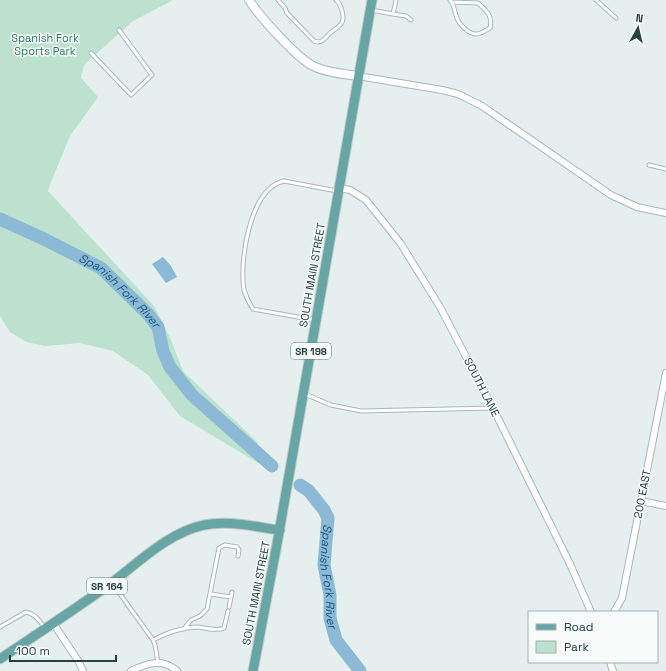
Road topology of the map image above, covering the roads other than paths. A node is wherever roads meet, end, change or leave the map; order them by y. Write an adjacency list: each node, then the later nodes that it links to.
1 (278, 0): 6 (lane)
2 (372, 0): 8 (main road, SOUTH MAIN STREET / SR 198)
3 (396, 0): 9 (lane)
4 (596, 0): 10 (lane)
5 (253, 1): 14 (street)
6 (338, 1)
7 (451, 1): 7 (lane)
8 (370, 10): 9 (lane); 14 (main road, SOUTH MAIN STREET / SR 198)
9 (393, 14): 11 (lane)
10 (616, 18)
11 (411, 20)
12 (119, 30): 13 (lane)
13 (91, 53)
14 (358, 76): 17 (main road, SOUTH MAIN STREET / SR 198); 18 (street)
15 (649, 165): 16 (lane)
16 (666, 169)
17 (339, 190): 19 (main road, SOUTH MAIN STREET / SR 198); 19 (lane); 22 (street, SOUTH LANE)
18 (666, 213)
19 (317, 320): 21 (main road, SOUTH MAIN STREET / SR 198)
20 (666, 373): 23 (street, 200 EAST)
21 (304, 394): 22 (lane); 25 (main road, SOUTH MAIN STREET / SR 198)
22 (493, 408): 33 (street, SOUTH LANE)
23 (641, 501): 24 (street); 34 (street, 200 EAST)
24 (666, 506)
25 (280, 530): 35 (main road, SR 164); 45 (main road, SOUTH MAIN STREET / SR 198)
26 (238, 556): 29 (lane)
27 (232, 592): 30 (lane)
28 (120, 594): 39 (lane)
29 (211, 594): 30 (lane); 38 (lane)
30 (231, 597): 31 (lane)
31 (229, 607)
32 (228, 611): 38 (lane)
33 (591, 611)
34 (615, 611)
35 (53, 623): 37 (main road, SR 164); 42 (street)
36 (0, 627): 37 (lane)
37 (45, 628): 40 (main road, SR 164)
38 (184, 629): 39 (lane)
39 (153, 640): 41 (lane)
40 (0, 658)
41 (158, 663): 43 (street); 44 (street)
42 (83, 671)
43 (131, 671)
44 (177, 671)
45 (253, 671)

